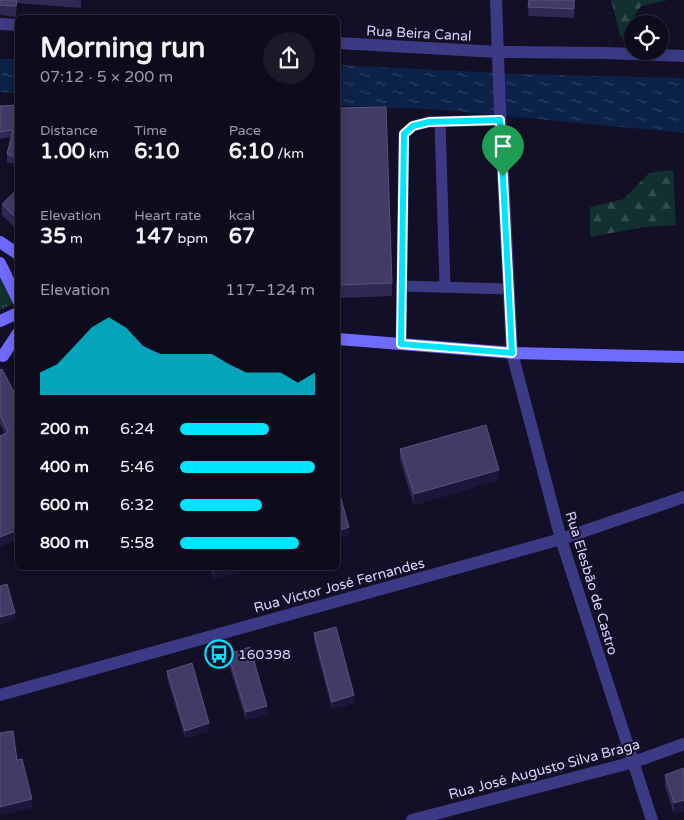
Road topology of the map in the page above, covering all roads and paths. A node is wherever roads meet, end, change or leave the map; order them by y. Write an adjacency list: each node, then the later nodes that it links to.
1 (496, 0): 6 (street, Rua Elesbão de Castro)
2 (0, 24): 3 (street)
3 (15, 25)
4 (340, 43): 6 (street, Rua Beira Canal)
5 (684, 56): 6 (street, Rua Beira Canal)
6 (498, 58): 7 (street, Rua Elesbão de Castro)
7 (500, 116): 8 (lane); 14 (street, Rua Elesbão de Castro)
8 (440, 122): 12 (lane); 13 (lane)
9 (0, 242): 10 (main road)
10 (15, 252)
11 (0, 263): 15 (main road)
12 (402, 286): 13 (lane); 20 (lane)
13 (445, 287): 14 (lane)
14 (508, 289): 21 (street, Rua Elesbão de Castro)
15 (15, 294)
16 (15, 314): 17 (main road)
17 (0, 321)
18 (15, 338): 23 (main road)
19 (340, 339): 20 (main road)
20 (401, 344): 21 (main road)
21 (512, 353): 24 (main road); 26 (street, Rua Elesbão de Castro)
22 (15, 355): 23 (main road)
23 (2, 357)
24 (684, 357)
25 (684, 498): 26 (street, Rua Victor José Fernandes)
26 (562, 540): 27 (street, Rua Victor José Fernandes); 29 (street, Rua Elesbão de Castro)
27 (0, 694)
28 (684, 744): 29 (street, Rua José Augusto Silva Braga)
29 (634, 762): 30 (street, Rua José Augusto Silva Braga); 31 (street, Rua Elesbão de Castro)
30 (412, 820)
31 (652, 820)

